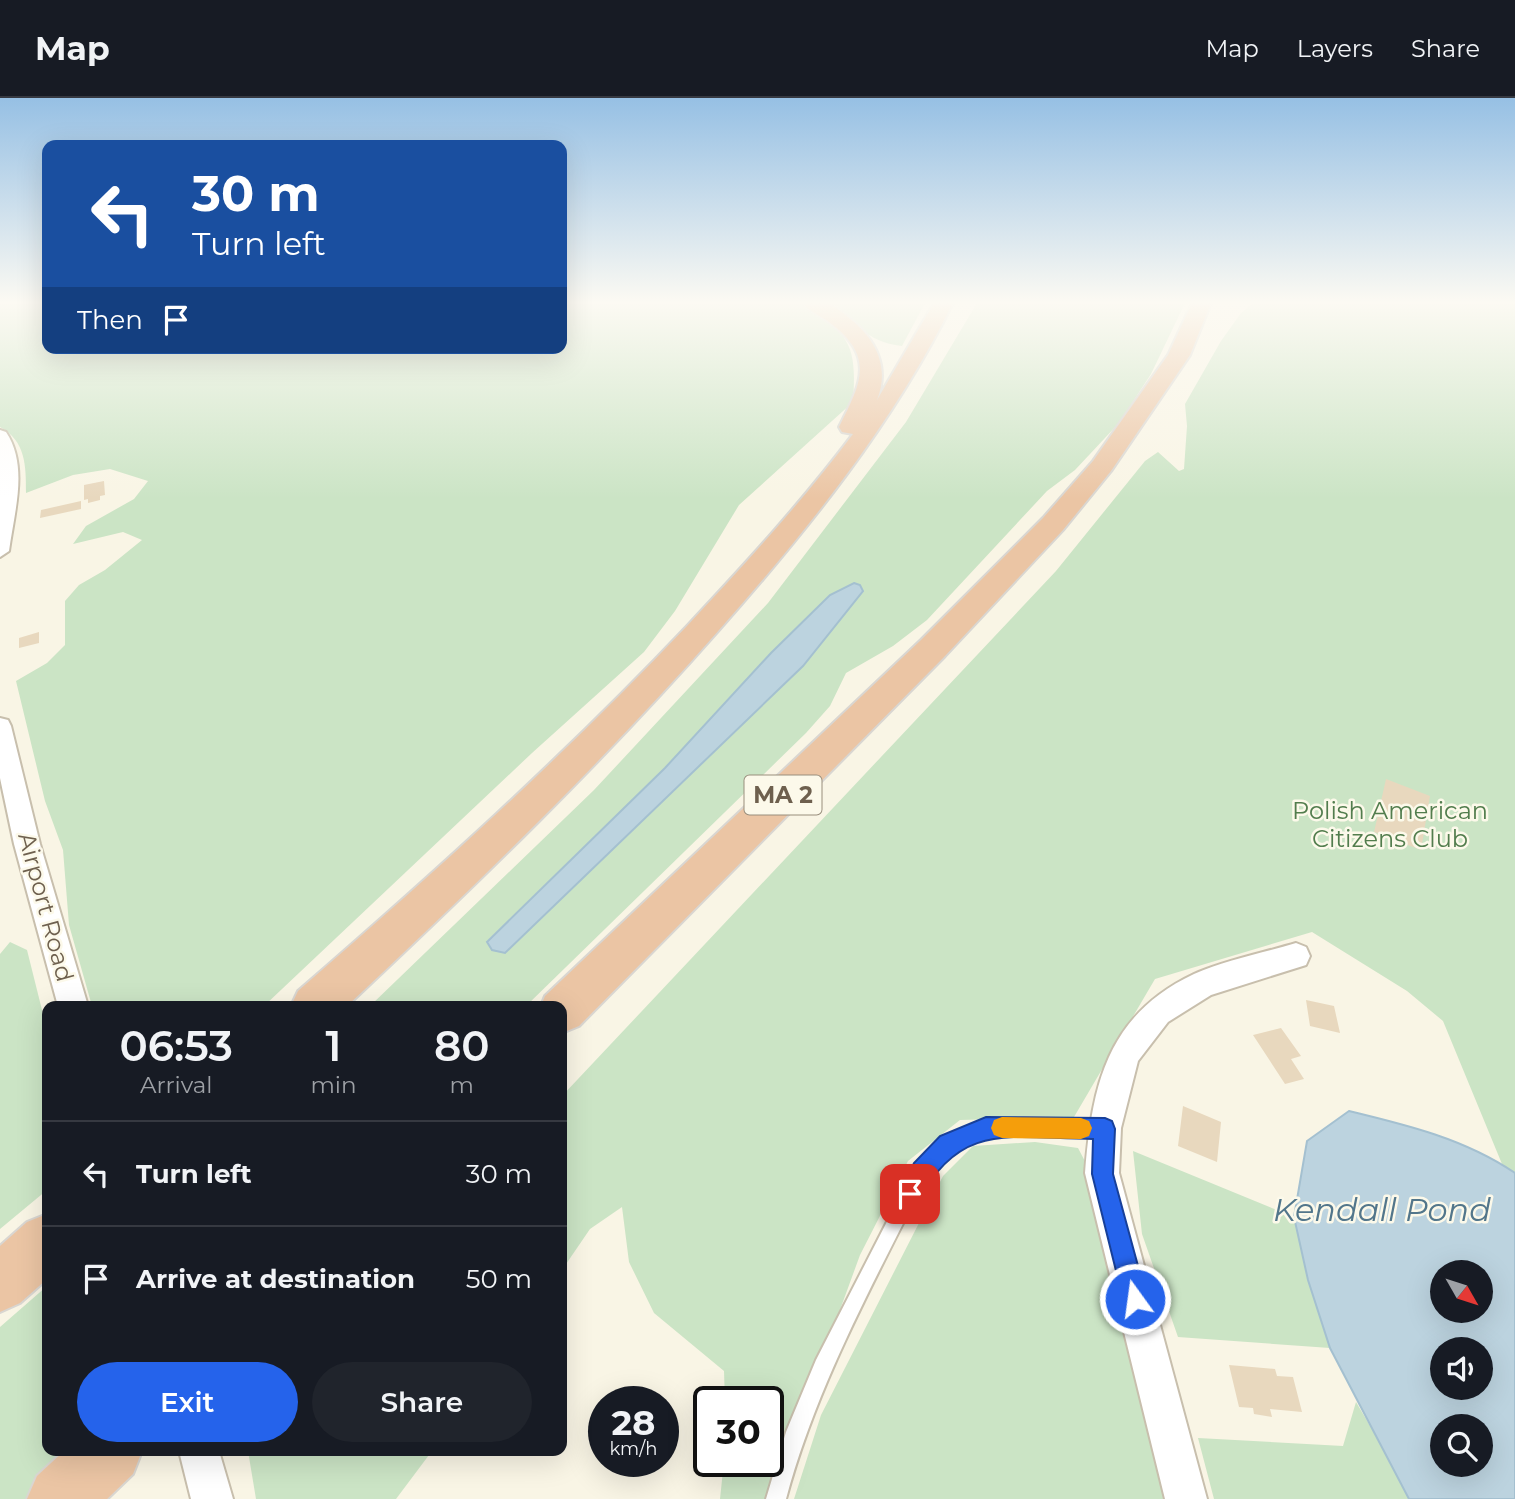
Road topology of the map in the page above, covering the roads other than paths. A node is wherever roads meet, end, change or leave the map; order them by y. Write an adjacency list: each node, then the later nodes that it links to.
1 (871, 368): 5 (highway)
2 (910, 368): 5 (highway)
3 (1170, 368): 11 (highway, MA 2)
4 (0, 435): 6 (street)
5 (785, 537): 10 (highway)
6 (0, 551)
7 (0, 726): 9 (street, Airport Road)
8 (1296, 956): 12 (street)
9 (72, 1001)
10 (319, 1001)
11 (567, 1006)
12 (1105, 1129): 17 (lane); 18 (street)
13 (105, 1456): 15 (highway)
14 (200, 1456): 16 (street)
15 (60, 1499)
16 (212, 1499)
17 (776, 1499)
18 (1186, 1499)

